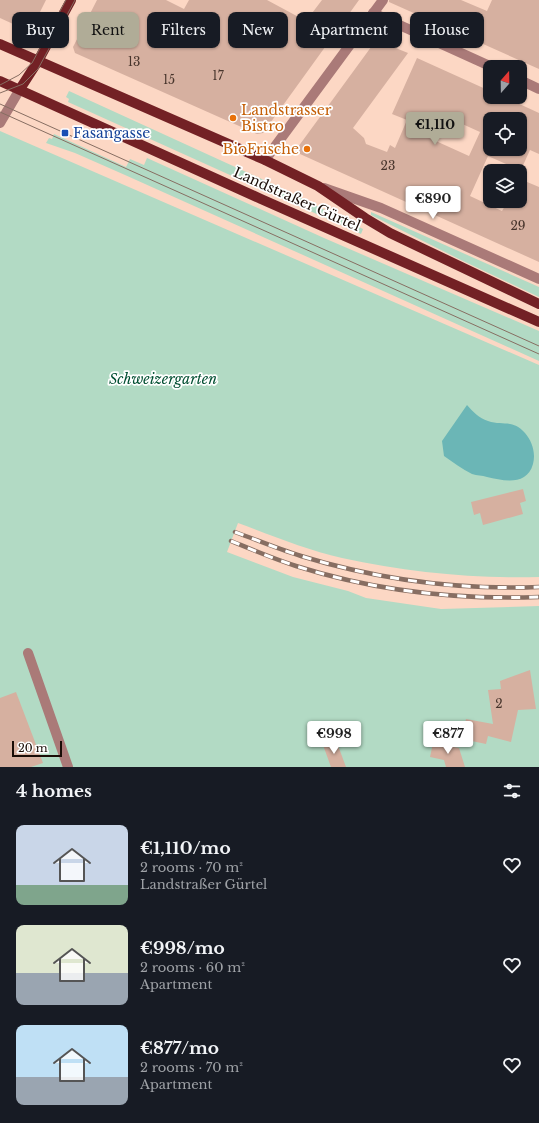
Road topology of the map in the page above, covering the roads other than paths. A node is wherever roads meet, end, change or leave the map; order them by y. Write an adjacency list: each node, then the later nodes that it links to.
1 (71, 0): 7 (main road)
2 (383, 0): 3 (street)
3 (374, 12)
4 (402, 26): 8 (street)
5 (0, 44): 7 (main road, Landstraßer Gürtel)
6 (347, 48): 14 (street)
7 (38, 61): 11 (main road); 14 (main road, Landstraßer Gürtel)
8 (483, 63)
9 (0, 81): 11 (main road, Landstraßer Gürtel)
10 (527, 83): 12 (street)
11 (20, 89): 13 (street); 18 (main road, Landstraßer Gürtel)
12 (539, 89)
13 (0, 123)
14 (265, 160): 15 (main road, Landstraßer Gürtel)
15 (318, 186): 16 (street, Landstraßer Gürtel); 17 (main road, Landstraßer Gürtel)
16 (539, 279)
17 (539, 304)
18 (539, 322)
19 (28, 653): 20 (street)
20 (68, 767)

